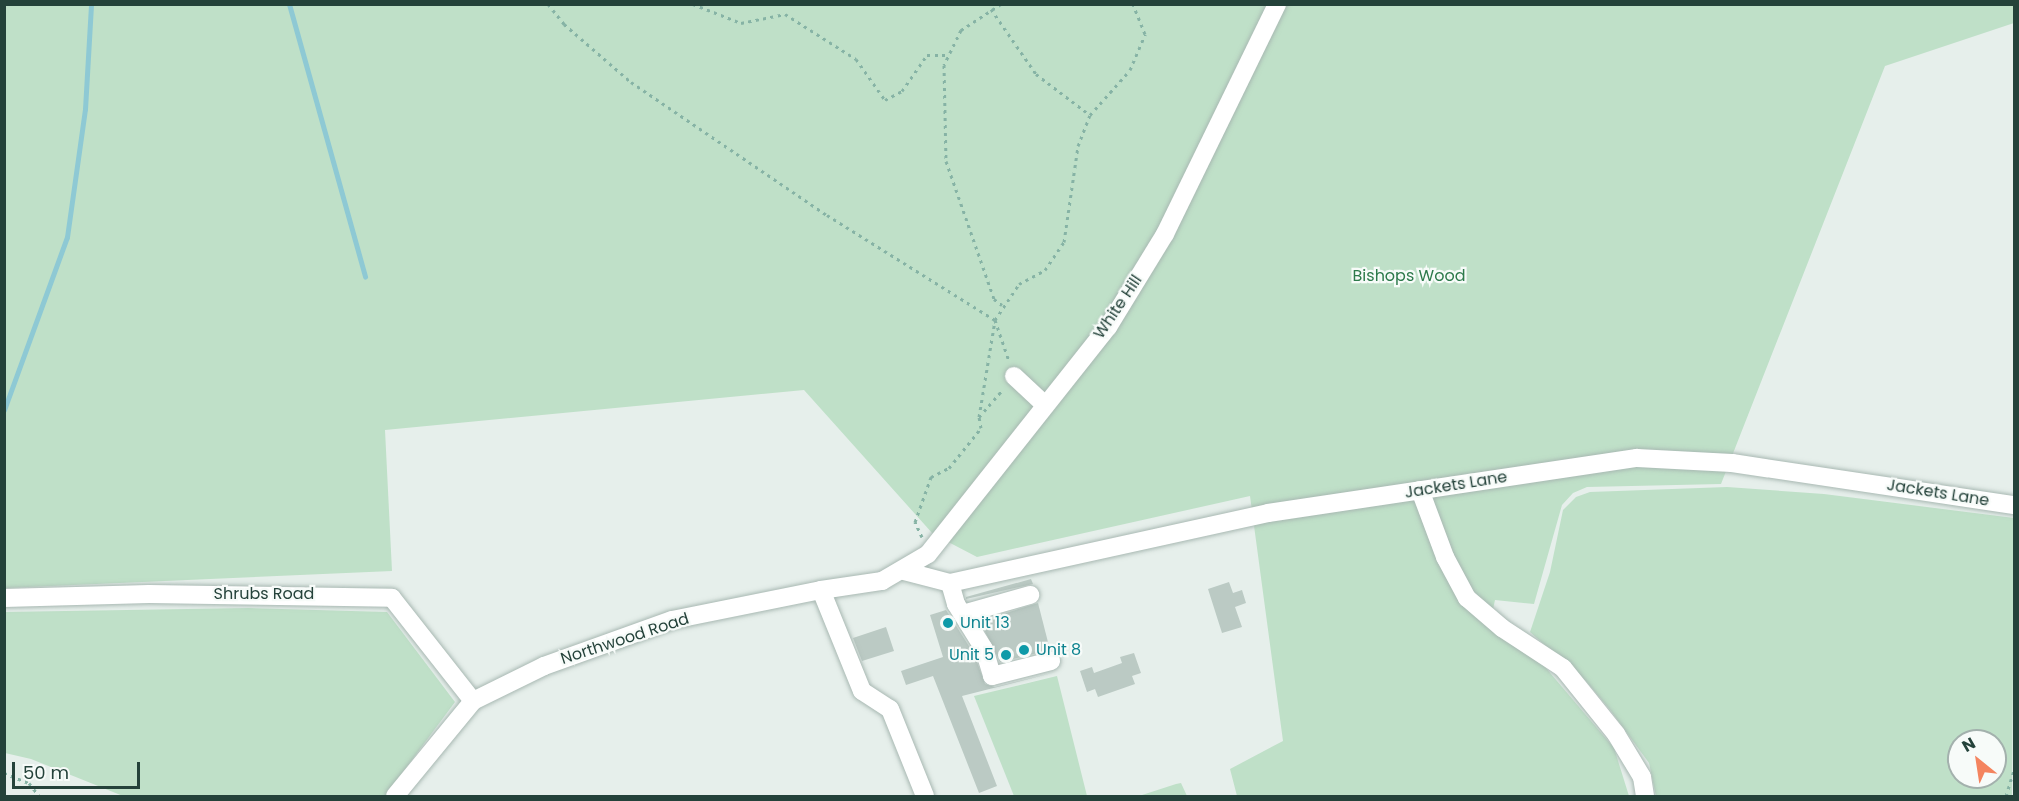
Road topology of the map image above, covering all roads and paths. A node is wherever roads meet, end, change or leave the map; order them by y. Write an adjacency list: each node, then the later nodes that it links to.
1 (548, 4): 10 (path)
2 (693, 4): 7 (path)
3 (1001, 4): 6 (path)
4 (1133, 4): 8 (path)
5 (1277, 4): 12 (street, White Hill)
6 (991, 9): 7 (path); 8 (path)
7 (949, 55): 9 (path)
8 (1090, 115): 9 (path)
9 (1002, 305): 10 (path)
10 (995, 320): 11 (path); 13 (path)
11 (1014, 376): 12 (street); 13 (path)
12 (1044, 404): 16 (street, White Hill)
13 (979, 417): 16 (path)
14 (1420, 490): 15 (street, Jackets Lane); 18 (street, Jackets Lane); 30 (street)
15 (2014, 505)
16 (933, 550): 17 (street, White Hill)
17 (904, 571): 18 (street, Jackets Lane); 19 (street, Northwood Road)
18 (950, 583): 22 (street)
19 (821, 590): 24 (street, Northwood Road); 29 (street)
20 (1030, 595): 22 (street)
21 (4, 598): 24 (street, Shrubs Road)
22 (963, 614): 23 (street)
23 (1051, 661)
24 (473, 701): 28 (street, Northwood Road)
25 (2014, 769): 31 (path)
26 (4, 773): 27 (path)
27 (39, 796)
28 (395, 796)
29 (925, 796)
30 (1645, 796)
31 (2006, 796)

